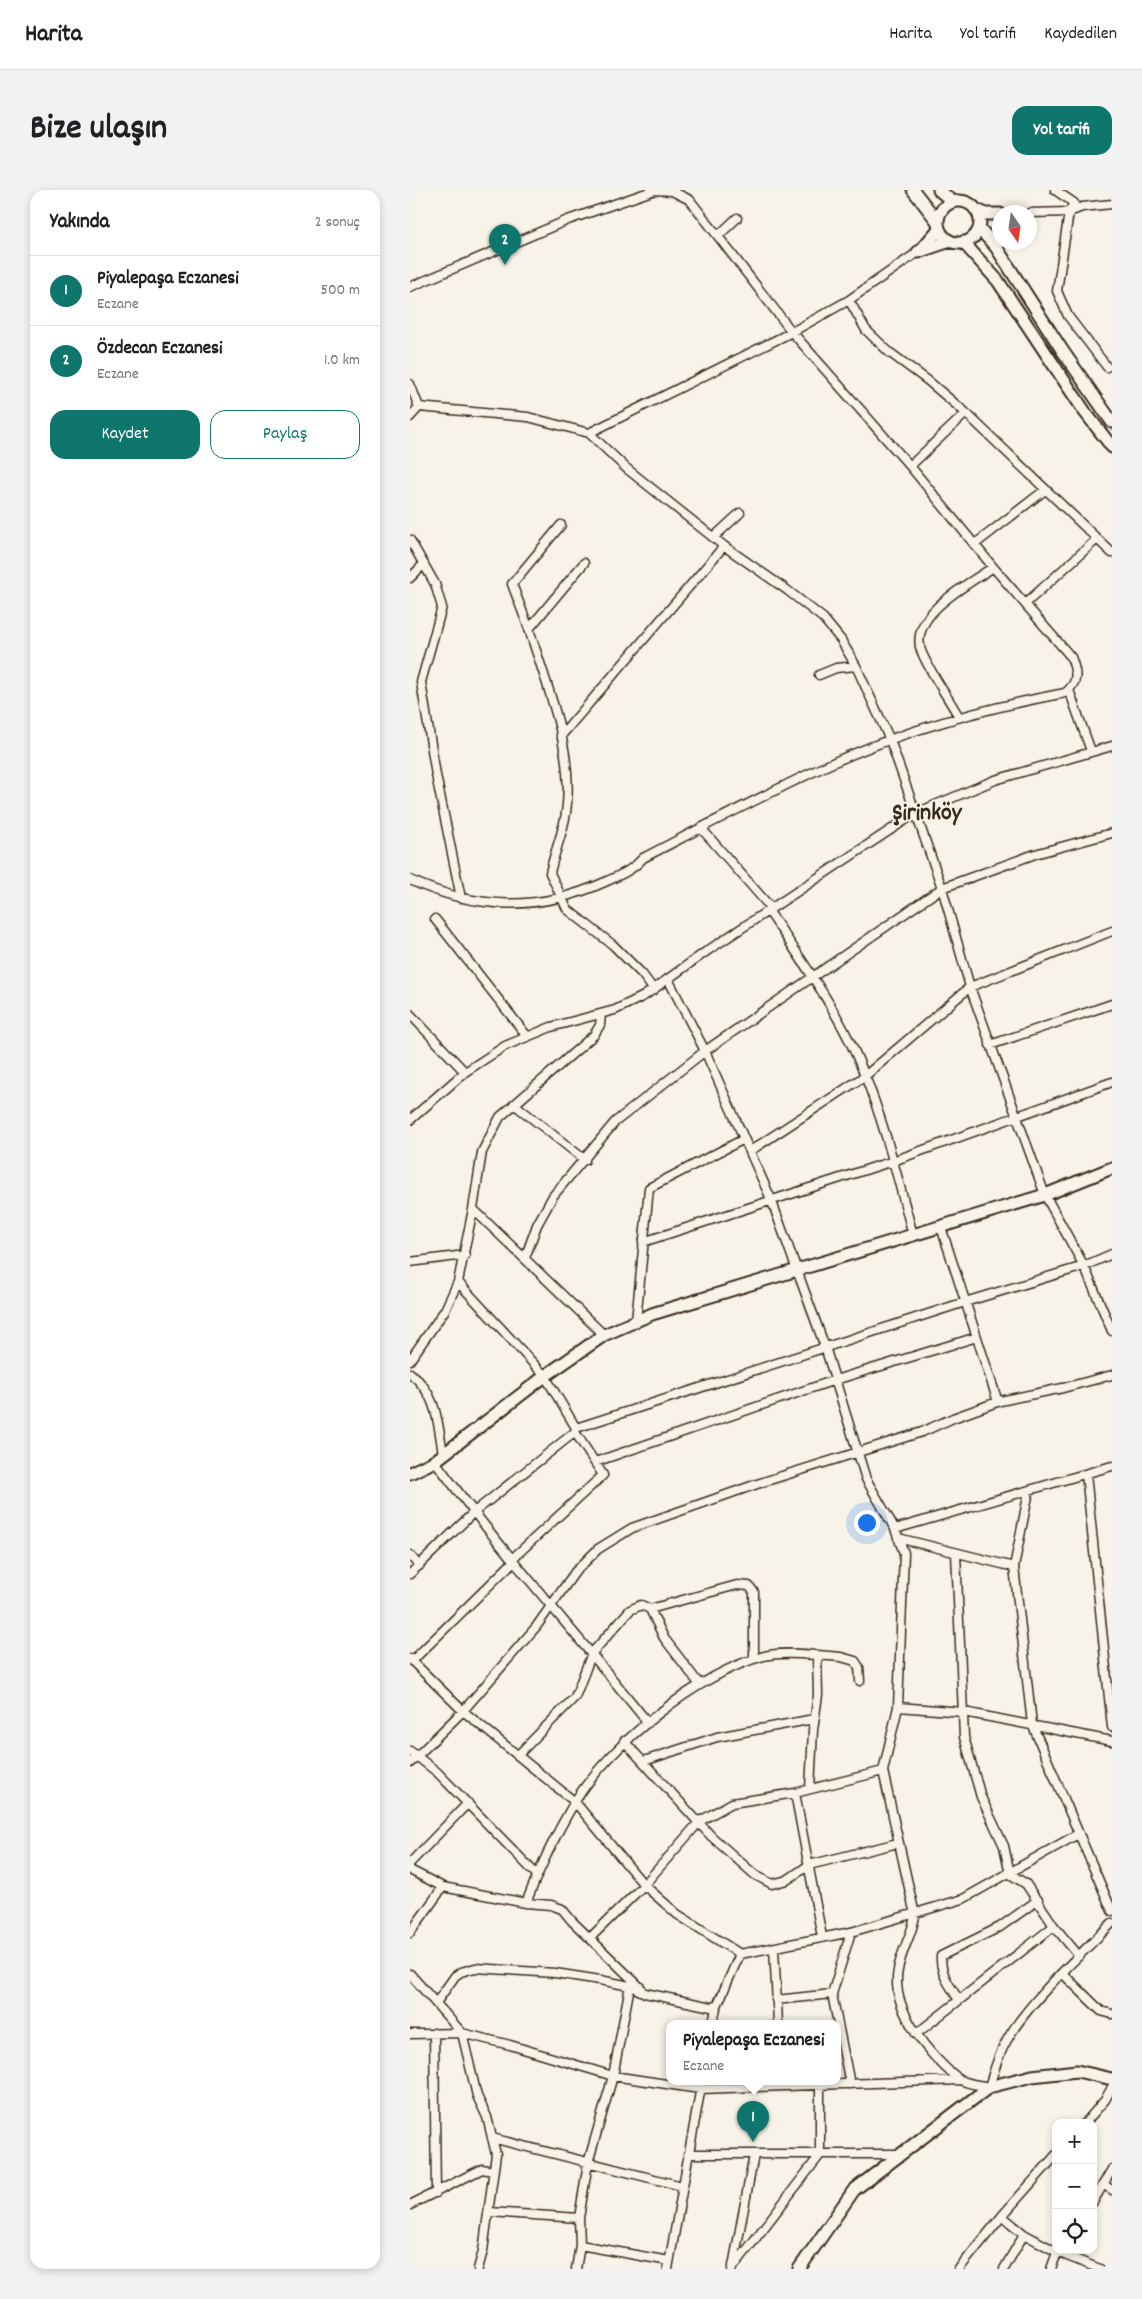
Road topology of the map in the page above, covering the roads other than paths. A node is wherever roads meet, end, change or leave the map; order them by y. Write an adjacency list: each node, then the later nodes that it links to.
1 (655, 190): 15 (street); 19 (street)
2 (913, 190): 13 (street)
3 (939, 190): 5 (street)
4 (1055, 190): 8 (street)
5 (953, 202): 7 (street); 13 (street)
6 (1112, 204): 8 (street)
7 (975, 209): 10 (street); 14 (street)
8 (1068, 212): 9 (street); 22 (street)
9 (1037, 213)
10 (992, 214)
11 (737, 218): 15 (street)
12 (992, 219): 14 (street)
13 (938, 225): 16 (street); 18 (street)
14 (980, 225): 17 (street); 27 (street)
15 (719, 235): 21 (street)
16 (950, 241): 17 (street); 18 (street)
17 (963, 242): 29 (street)
18 (918, 252): 20 (street)
19 (410, 286)
20 (849, 300): 21 (street); 25 (street)
21 (792, 332): 28 (street); 30 (street)
22 (1107, 366)
23 (410, 384): 24 (street)
24 (419, 407): 26 (street); 28 (street)
25 (966, 413): 30 (street); 31 (street)
26 (410, 417)
27 (1112, 422)
28 (590, 433): 34 (street)
29 (1112, 447)
30 (910, 466): 37 (street)
31 (1046, 490): 36 (street); 37 (street)
32 (740, 513): 34 (street)
33 (561, 525): 45 (street)
34 (714, 537): 38 (street)
35 (410, 540): 41 (street)
36 (1097, 540): 39 (street); 44 (street)
37 (975, 544): 42 (street)
38 (724, 546): 46 (street); 50 (street)
39 (1112, 554)
40 (584, 563): 45 (street)
41 (424, 564): 43 (street); 59 (street)
42 (993, 566): 44 (street); 49 (street)
43 (410, 578)
44 (1026, 603): 48 (street)
45 (529, 629): 50 (street)
46 (856, 666): 47 (street); 51 (street)
47 (819, 675)
48 (1069, 690): 49 (street); 53 (street)
49 (959, 718): 51 (street)
50 (562, 736): 60 (street)
51 (890, 740): 54 (street); 55 (street)
52 (1112, 746): 53 (street)
53 (1092, 752): 54 (street)
54 (916, 813): 58 (street); 61 (street)
55 (701, 828): 60 (street); 61 (street)
56 (1112, 833): 58 (street)
57 (410, 880): 59 (street)
58 (942, 888): 64 (street); 66 (street)
59 (461, 898): 60 (street)
60 (560, 898): 67 (street)
61 (769, 909): 64 (street); 65 (street)
62 (435, 919): 71 (street)
63 (1112, 930): 66 (street)
64 (813, 977): 73 (street); 75 (street)
65 (668, 979): 67 (street); 73 (street)
66 (970, 987): 72 (street); 75 (street)
67 (654, 990): 70 (street)
68 (1112, 1004): 72 (street)
69 (410, 1014): 74 (street)
70 (601, 1014): 71 (street); 77 (street)
71 (527, 1036): 74 (street)
72 (990, 1046): 78 (street)
73 (705, 1051): 80 (street); 82 (street)
74 (465, 1072): 79 (street)
75 (865, 1076): 81 (street); 83 (street)
76 (1112, 1082): 78 (street)
77 (514, 1104): 82 (street); 87 (street)
78 (1018, 1116): 83 (street); 85 (street)
79 (410, 1120)
80 (744, 1138): 81 (street); 90 (street)
81 (750, 1151): 86 (street)
82 (585, 1160): 93 (street)
83 (893, 1160): 86 (street); 89 (street)
84 (1112, 1168): 85 (street)
85 (1045, 1195): 88 (street); 95 (street)
86 (771, 1199): 90 (street); 96 (street)
87 (473, 1209): 92 (street); 93 (street)
88 (941, 1227): 89 (street); 98 (street)
89 (914, 1235): 96 (street)
90 (643, 1242): 99 (street)
91 (1112, 1254): 95 (street)
92 (464, 1255): 94 (street); 97 (street)
93 (525, 1258): 101 (street)
94 (410, 1262)
95 (1084, 1266): 98 (street); 100 (street)
96 (798, 1270): 99 (street); 103 (street)
97 (458, 1282): 104 (street); 107 (street)
98 (965, 1302): 102 (street); 103 (street)
99 (636, 1322): 101 (street)
100 (1112, 1331)
101 (604, 1335): 107 (street)
102 (977, 1337): 108 (street); 109 (street)
103 (825, 1346): 108 (street); 110 (street)
104 (410, 1360)
105 (410, 1373): 112 (street)
106 (1112, 1375): 109 (street)
107 (545, 1376): 110 (street); 112 (street)
108 (835, 1380): 111 (street); 113 (street)
109 (998, 1402): 111 (street)
110 (575, 1430): 113 (street); 118 (street)
111 (857, 1452): 119 (street); 127 (street)
112 (439, 1458): 115 (street); 118 (street)
113 (595, 1462): 123 (street)
114 (1112, 1466): 116 (street)
115 (410, 1473)
116 (1086, 1474): 117 (street); 141 (street)
117 (1029, 1491): 119 (street); 125 (street)
118 (473, 1513): 123 (street); 124 (street)
119 (895, 1529): 120 (street)
120 (898, 1538): 121 (street); 135 (street)
121 (956, 1552): 125 (street); 137 (street)
122 (410, 1555): 124 (street)
123 (513, 1560): 127 (street); 132 (street)
124 (419, 1566): 126 (street)
125 (1014, 1567): 140 (street)
126 (410, 1574)
127 (551, 1608): 129 (street); 136 (street)
128 (650, 1609): 129 (street); 131 (street); 134 (street)
129 (592, 1653): 139 (street); 145 (street)
130 (818, 1655): 131 (street); 133 (street); 138 (street)
131 (754, 1659): 134 (street)
132 (411, 1660): 136 (street)
133 (860, 1681)
134 (700, 1685): 139 (street)
135 (898, 1707): 137 (street); 149 (street)
136 (463, 1710): 145 (street); 146 (street)
137 (964, 1712): 140 (street); 160 (street)
138 (814, 1719): 147 (street); 150 (street)
139 (648, 1723): 142 (street)
140 (1032, 1724): 143 (street); 155 (street)
141 (1112, 1727)
142 (624, 1741): 147 (street); 152 (street)
143 (1112, 1741)
144 (410, 1751): 146 (street)
145 (518, 1755): 152 (street)
146 (417, 1756): 148 (street); 153 (street)
147 (644, 1761): 154 (street)
148 (410, 1763)
149 (883, 1770): 150 (street); 156 (street)
150 (810, 1789): 151 (street)
151 (795, 1793): 154 (street); 158 (street)
152 (575, 1802): 161 (street); 162 (street)
153 (468, 1803): 157 (street); 161 (street)
154 (700, 1821): 158 (street); 162 (street)
155 (1078, 1834): 160 (street); 166 (street)
156 (898, 1843): 158 (street); 167 (street)
157 (410, 1863)
158 (809, 1865): 173 (street)
159 (410, 1870): 163 (street)
160 (1010, 1874): 164 (street); 167 (street)
161 (537, 1875): 165 (street)
162 (644, 1885): 172 (street); 175 (street)
163 (443, 1887): 165 (street); 171 (street)
164 (1038, 1900): 169 (street); 183 (street)
165 (526, 1903): 172 (street)
166 (1112, 1911)
167 (915, 1915): 170 (street); 193 (street)
168 (1112, 1923): 176 (street)
169 (1054, 1926): 176 (street); 183 (street)
170 (852, 1932): 173 (street); 181 (street)
171 (410, 1933)
172 (591, 1937): 180 (street)
173 (822, 1937): 174 (street)
174 (774, 1948): 175 (street); 182 (street)
175 (740, 1954): 185 (street)
176 (1079, 1956): 177 (street)
177 (1062, 1973): 186 (street); 203 (street)
178 (410, 1974): 184 (street)
179 (630, 1986): 180 (street); 184 (street); 195 (street)
180 (645, 1993): 185 (street)
181 (832, 1994): 182 (street); 189 (street)
182 (776, 2000): 188 (street)
183 (959, 2000): 193 (street)
184 (436, 2004): 191 (street)
185 (716, 2008): 187 (street)
186 (1112, 2014)
187 (714, 2020)
188 (778, 2020)
189 (837, 2020)
190 (434, 2033): 191 (street); 192 (street); 219 (street)
191 (462, 2033): 195 (street); 207 (street)
192 (410, 2034)
193 (916, 2034): 197 (street)
194 (841, 2039): 200 (street)
195 (613, 2076): 198 (street); 213 (street)
196 (1112, 2079): 203 (street)
197 (960, 2080): 200 (street); 203 (street)
198 (666, 2081)
199 (841, 2084): 200 (street)
200 (850, 2084)
201 (701, 2085): 208 (street)
202 (820, 2085): 211 (street)
203 (989, 2087): 209 (street)
204 (1112, 2087): 205 (street)
205 (1109, 2101): 206 (street)
206 (1089, 2119)
207 (492, 2138): 213 (street); 215 (street)
208 (688, 2154): 210 (street); 217 (street)
209 (900, 2154): 211 (street); 234 (street)
210 (754, 2155): 211 (street); 233 (street)
211 (820, 2155): 233 (street)
212 (1052, 2160): 223 (street)
213 (588, 2163): 217 (street); 224 (street)
214 (1112, 2169): 216 (street)
215 (493, 2171): 219 (street); 222 (street)
216 (1103, 2184): 218 (street); 220 (street)
217 (682, 2186): 230 (street)
218 (1112, 2190)
219 (436, 2193): 221 (street)
220 (1097, 2195)
221 (410, 2205)
222 (489, 2212): 224 (street); 231 (street)
223 (1002, 2216): 225 (street); 235 (street)
224 (579, 2218): 226 (street)
225 (1024, 2234): 227 (street); 236 (street)
226 (580, 2245): 230 (street); 232 (street)
227 (1052, 2248)
228 (1057, 2254): 237 (street)
229 (1065, 2254): 238 (street)
230 (669, 2265)
231 (478, 2269)
232 (576, 2269)
233 (732, 2269)
234 (799, 2269)
235 (959, 2269)
236 (1004, 2269)
237 (1051, 2269)
238 (1100, 2269)

